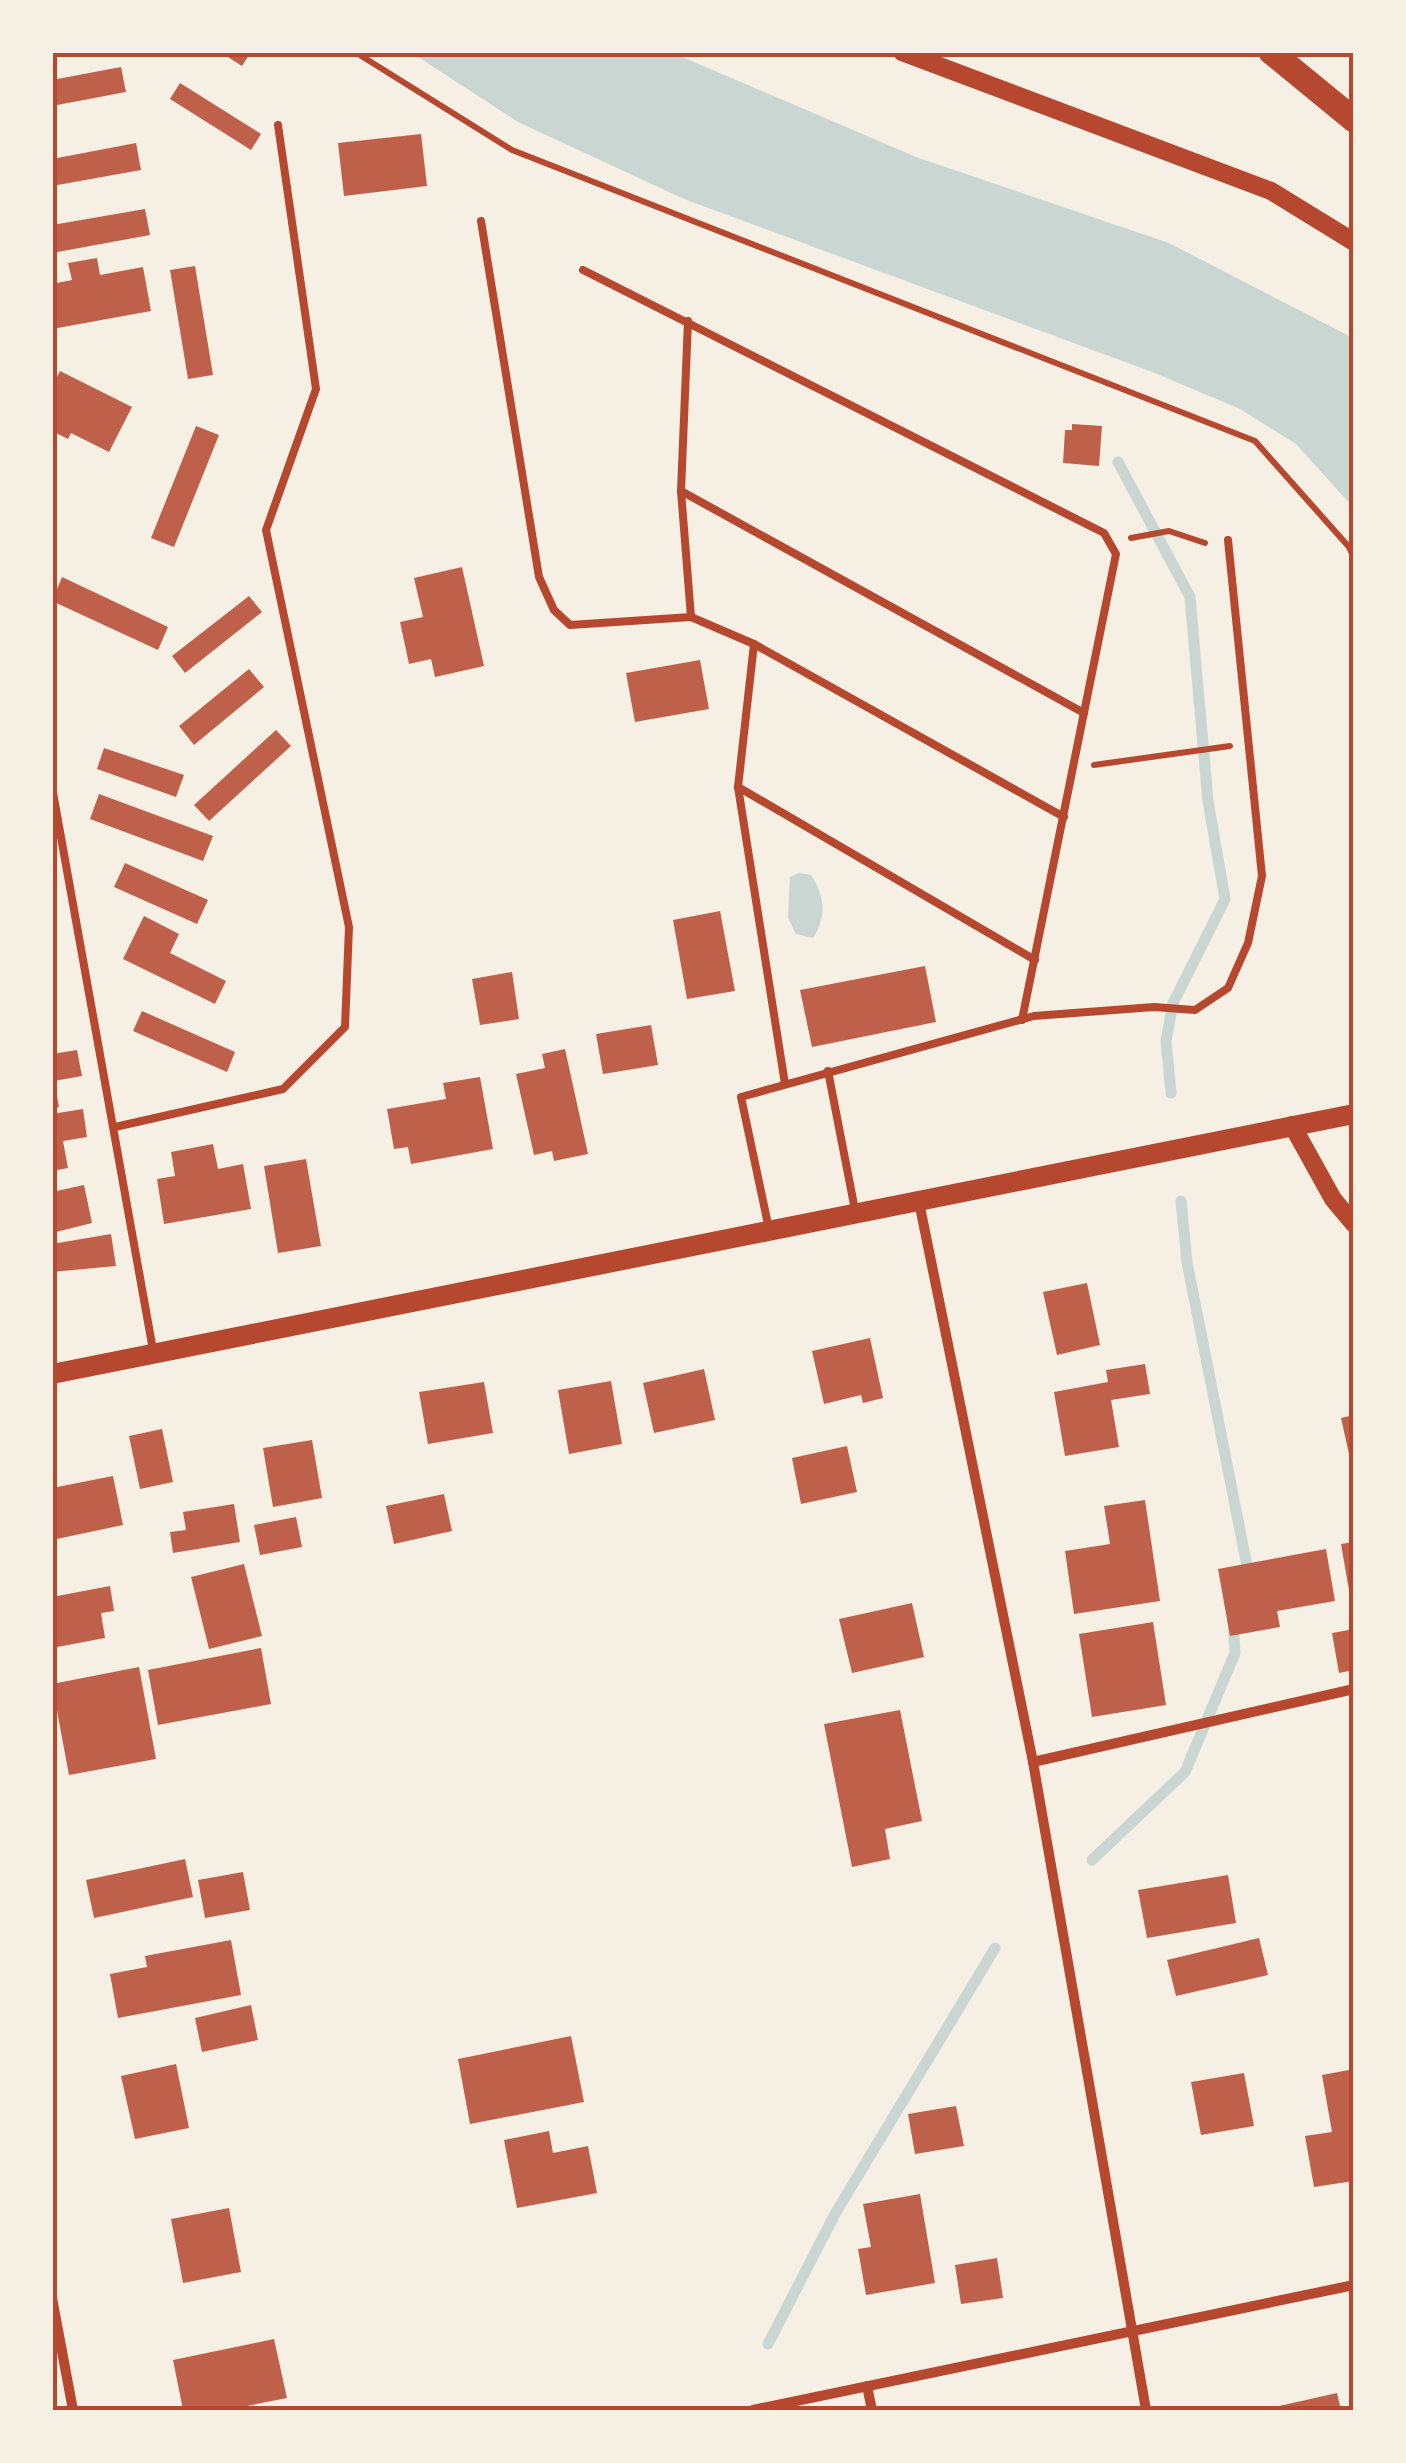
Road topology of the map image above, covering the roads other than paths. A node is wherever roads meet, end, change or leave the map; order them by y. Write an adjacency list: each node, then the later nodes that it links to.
1 (902, 52): 6 (street)
2 (1271, 52): 3 (main road)
3 (1354, 120)
4 (278, 125): 23 (lane)
5 (481, 222): 11 (lane)
6 (1354, 242)
7 (583, 270): 8 (lane)
8 (688, 321): 9 (lane); 13 (lane)
9 (681, 491): 11 (lane); 13 (lane)
10 (1228, 540): 18 (lane)
11 (691, 617): 12 (lane)
12 (754, 644): 15 (lane); 16 (lane)
13 (1084, 714): 16 (lane)
14 (52, 787): 23 (lane)
15 (738, 787): 17 (lane); 20 (lane)
16 (1064, 818): 17 (lane)
17 (1035, 960): 18 (lane)
18 (1022, 1020): 19 (lane)
19 (828, 1071): 20 (lane); 25 (lane)
20 (785, 1084): 27 (lane)
21 (1354, 1114): 22 (main road)
22 (1292, 1125): 24 (main road); 26 (street)
23 (114, 1127): 28 (lane)
24 (919, 1202): 25 (main road); 31 (street)
25 (856, 1214): 27 (main road)
26 (1354, 1224)
27 (770, 1232): 28 (main road)
28 (154, 1354): 29 (main road)
29 (52, 1374)
30 (1354, 1689): 31 (street)
31 (1033, 1762): 34 (street)
32 (1354, 2285): 34 (street)
33 (52, 2298): 36 (street)
34 (1130, 2331): 35 (street); 39 (street)
35 (868, 2386): 37 (street); 38 (street)
36 (73, 2410)
37 (754, 2410)
38 (872, 2410)
39 (1146, 2410)

